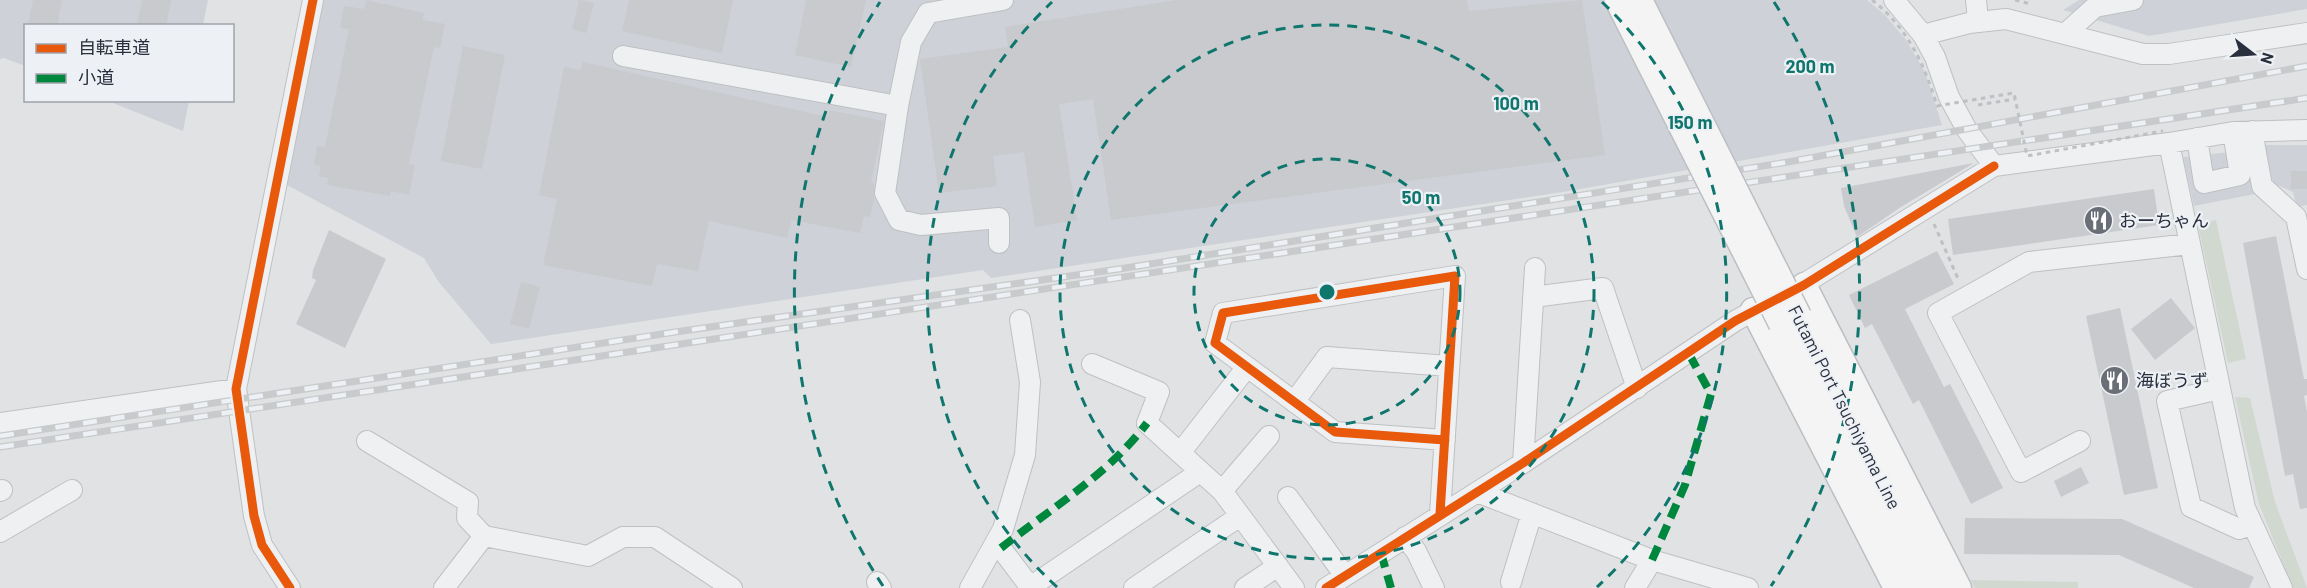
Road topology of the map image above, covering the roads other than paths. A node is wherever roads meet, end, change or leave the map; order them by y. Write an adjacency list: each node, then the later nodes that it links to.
1 (312, 0): 33 (street)
2 (1003, 0): 8 (street)
3 (1617, 0): 28 (main road, Futami Port Tsuchiyama Line, bridge)
4 (1640, 0): 28 (main road, Futami Port Tsuchiyama Line, bridge)
5 (1894, 0): 12 (street)
6 (1976, 0): 9 (street)
7 (2133, 0): 10 (street)
8 (960, 3): 14 (street)
9 (1978, 21): 10 (street); 12 (street)
10 (2066, 33): 11 (street)
11 (2307, 33)
12 (1923, 35): 19 (street)
13 (623, 56): 14 (street)
14 (898, 106): 20 (street)
15 (2307, 130): 16 (street)
16 (2243, 131): 18 (street); 18 (street); 23 (street)
17 (2166, 137): 18 (street); 19 (street); 21 (street)
18 (2197, 138)
19 (1994, 166): 24 (street)
20 (999, 243)
21 (2190, 244): 34 (street); 40 (street)
22 (1535, 268): 25 (street)
23 (2307, 269)
24 (1804, 285): 26 (street); 75 (main road)
25 (1533, 297): 32 (street); 42 (street)
26 (1753, 310): 32 (street); 72 (main road)
27 (1020, 320): 55 (street)
28 (1790, 320): 73 (main road, Futami Port Tsuchiyama Line); 74 (main road, Futami Port Tsuchiyama Line)
29 (1092, 364): 41 (street)
30 (1449, 366): 31 (street); 35 (street); 38 (street)
31 (1247, 367): 35 (street); 41 (street)
32 (1637, 388): 42 (street)
33 (236, 389): 36 (street); 61 (street)
34 (2220, 389): 51 (street); 51 (street)
35 (1294, 402): 38 (street)
36 (0, 423)
37 (1269, 436): 45 (street)
38 (1445, 440): 49 (street)
39 (368, 441): 53 (street)
40 (2080, 441)
41 (1179, 453): 43 (street)
42 (1524, 463): 46 (street)
43 (1200, 472): 45 (street); 60 (street)
44 (72, 490): 52 (street)
45 (1222, 491): 50 (street)
46 (1477, 492): 48 (street); 49 (street)
47 (1288, 496): 58 (street)
48 (1532, 513): 56 (street); 59 (street)
49 (1440, 514): 54 (street)
50 (1240, 516): 57 (street); 65 (street)
51 (2251, 525): 76 (street)
52 (0, 532)
53 (484, 536): 62 (street); 63 (street)
54 (1405, 537): 58 (street); 69 (street)
55 (997, 543): 60 (street); 64 (street)
56 (1652, 560): 70 (street); 71 (street)
57 (1278, 566): 66 (street); 67 (street)
58 (1345, 576): 68 (street)
59 (1511, 582)
60 (1030, 587)
61 (290, 588)
62 (444, 588)
63 (732, 588)
64 (970, 588)
65 (1134, 588)
66 (1245, 588)
67 (1294, 588)
68 (1326, 588)
69 (1434, 588)
70 (1635, 588)
71 (1748, 588)
72 (1896, 588)
73 (1915, 588)
74 (1938, 588)
75 (1959, 588)
76 (2282, 588)

